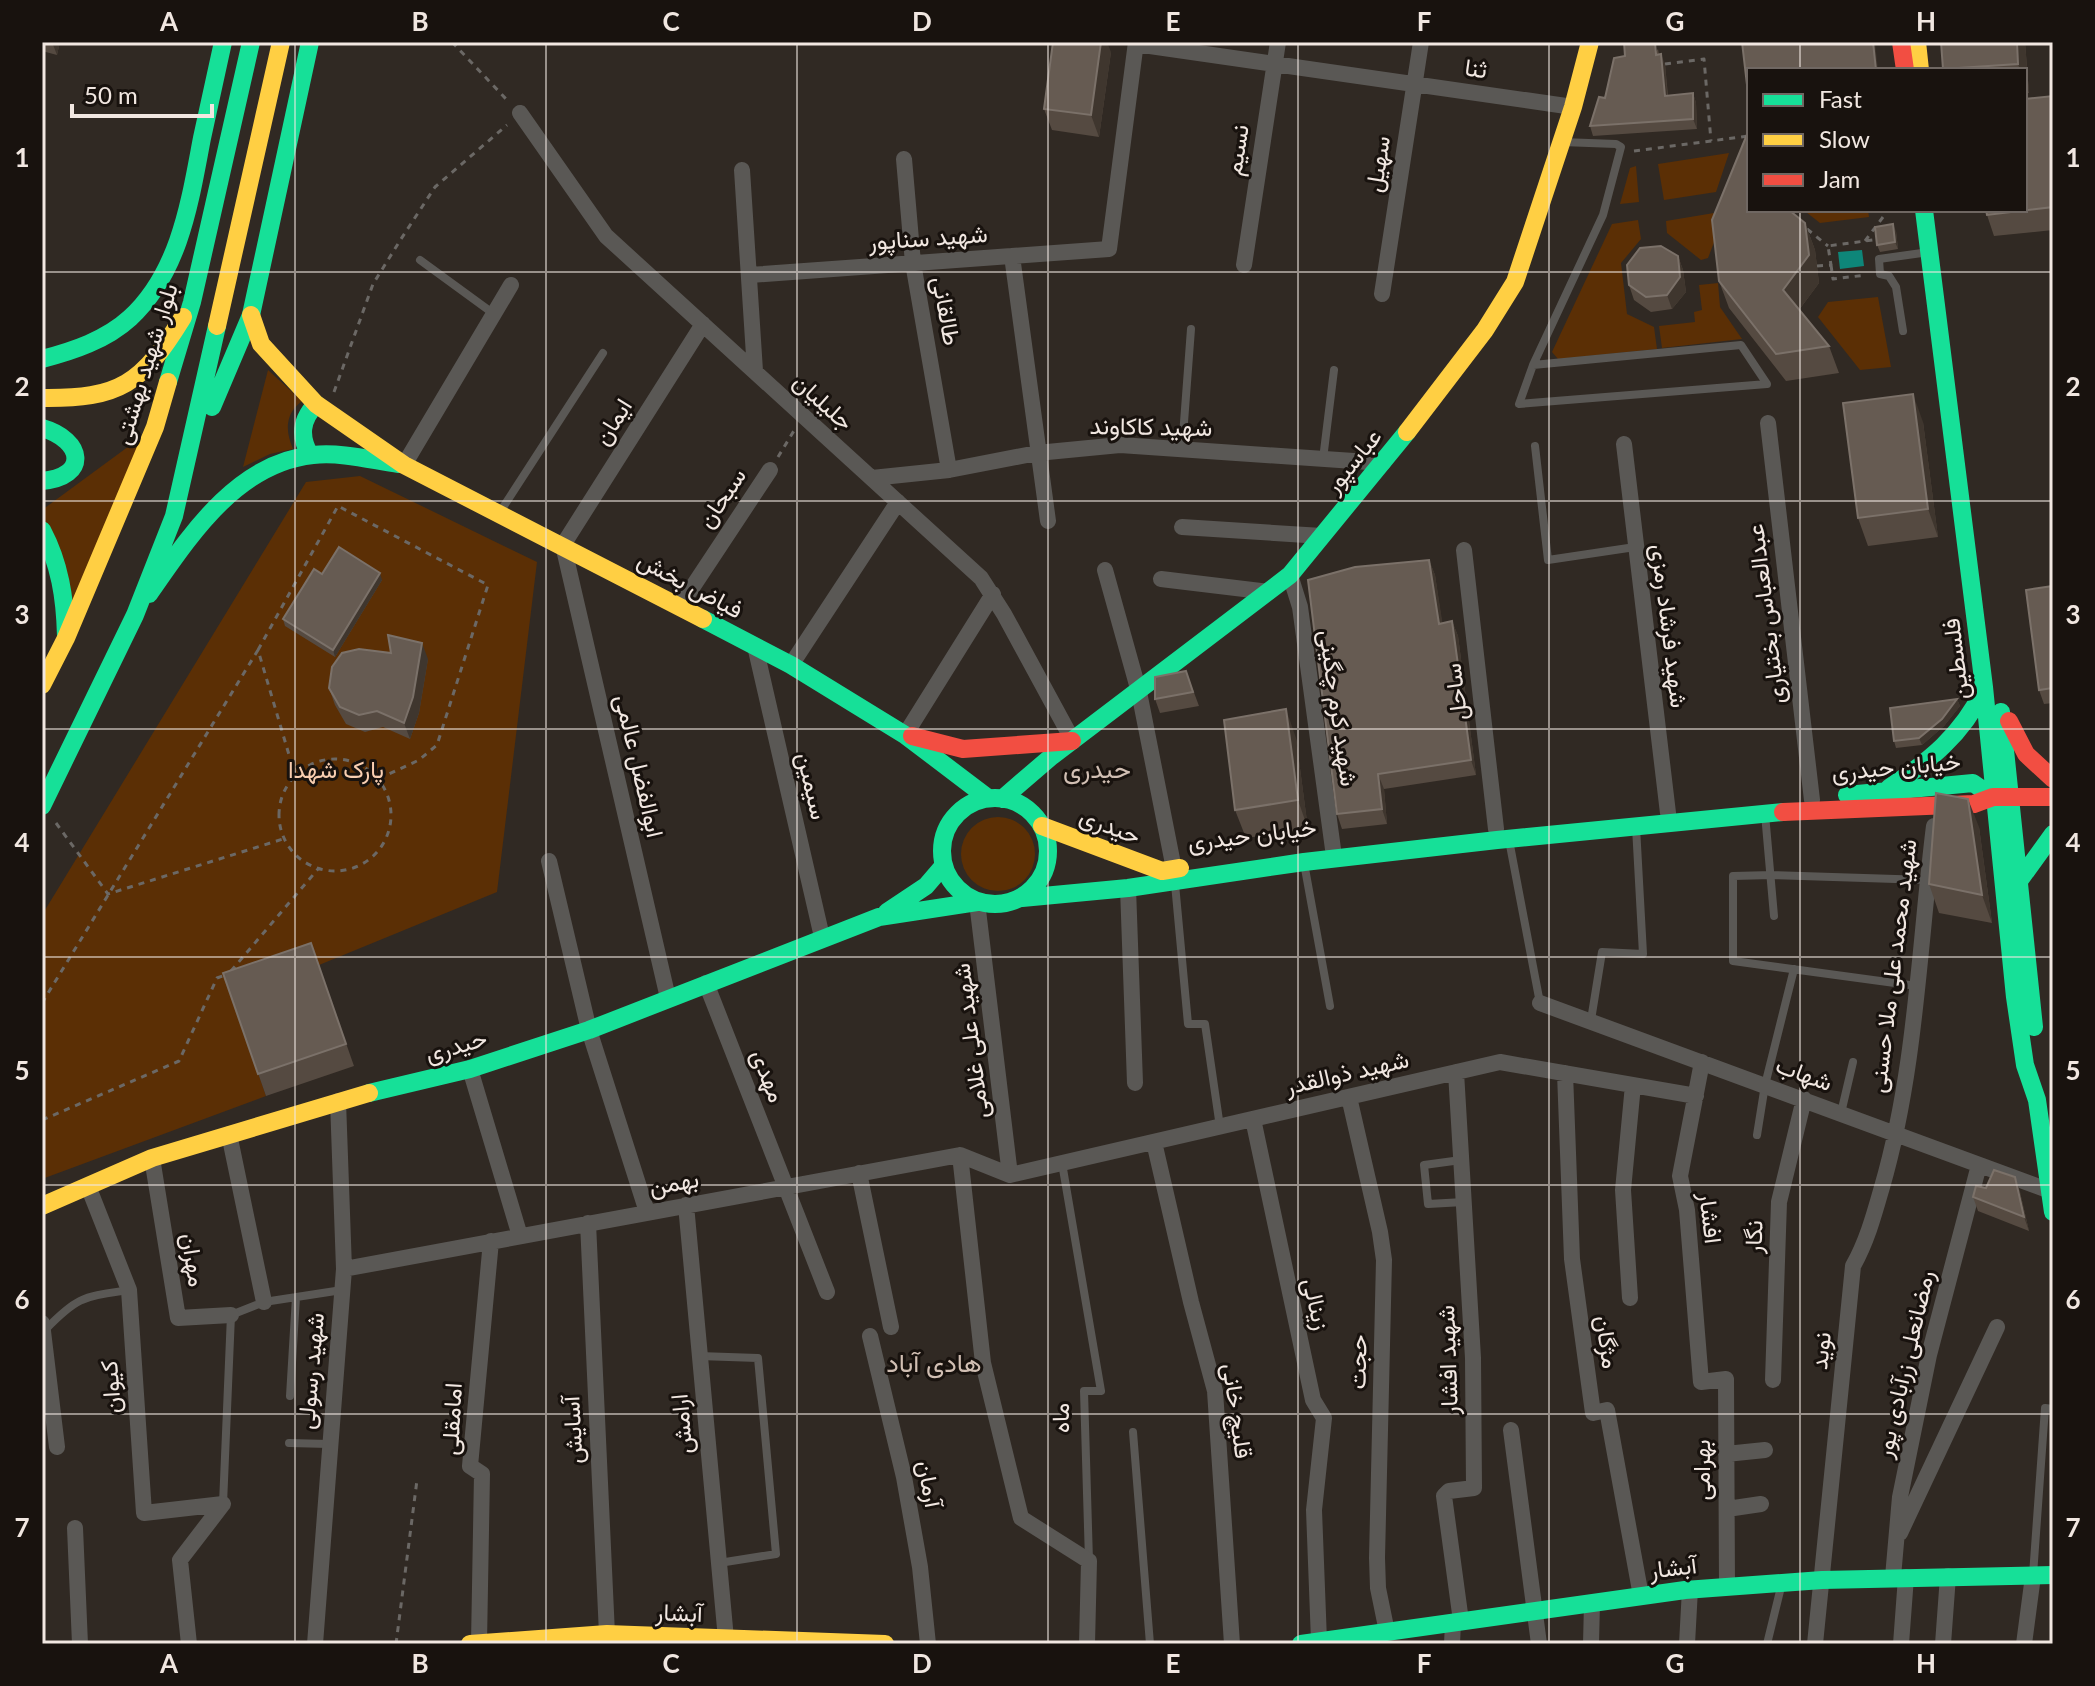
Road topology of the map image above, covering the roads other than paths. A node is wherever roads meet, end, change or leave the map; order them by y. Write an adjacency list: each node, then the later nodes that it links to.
1 (223, 42): 37 (street)
2 (251, 42): 30 (street, بلوار شهید بهشتی)
3 (281, 42): 53 (street)
4 (310, 42): 32 (street)
5 (1278, 42): 11 (street, نسیم)
6 (1421, 42): 14 (street, سهیل)
7 (1590, 42): 15 (street, عباسپور)
8 (1901, 42): 12 (street)
9 (1917, 42): 13 (street)
10 (1136, 43): 11 (street, ثنا); 23 (street, شهید سناپور)
11 (1275, 64): 14 (street, ثنا); 26 (street, نسیم)
12 (1905, 68)
13 (1920, 68)
14 (1414, 84): 15 (street, ثنا); 29 (street, سهیل)
15 (1573, 107): 17 (street, عباسپور)
16 (520, 113): 33 (street, جلیلیان)
17 (1561, 142): 38 (lane); 51 (street, عباسپور)
18 (904, 159): 25 (street, طالقانی)
19 (742, 170): 27 (street)
20 (1924, 212): 22 (street, فلسطین)
21 (1938, 212): 78 (street, فلسطین)
22 (1929, 252): 35 (lane); 78 (street, فلسطین)
23 (1012, 256): 25 (street, شهید سناپور); 48 (street)
24 (420, 260): 31 (lane)
25 (913, 263): 27 (street, شهید سناپور); 55 (street, طالقانی)
26 (1244, 265)
27 (750, 275): 40 (street)
28 (511, 285): 31 (street)
29 (1382, 294)
30 (192, 302): 41 (street); 74 (street, بلوار شهید بهشتی)
31 (494, 314): 52 (street)
32 (251, 315): 42 (street); 53 (street)
33 (703, 324): 40 (street, جلیلیان); 64 (street, ایمان)
34 (1191, 329): 47 (lane)
35 (1903, 331)
36 (603, 353): 59 (lane)
37 (42, 359)
38 (1533, 365): 38 (lane)
39 (1334, 370): 50 (lane)
40 (755, 371): 56 (street, جلیلیان)
41 (42, 398)
42 (322, 408): 49 (street); 52 (street)
43 (1768, 423): 88 (street, عبدالعباس بختیاری)
44 (42, 428): 57 (street)
45 (1624, 444): 65 (street, شهید فرشاد رمزی)
46 (1535, 446): 65 (lane)
47 (1182, 449): 48 (street, شهید کاکاوند); 50 (street, شهید کاکاوند)
48 (1037, 453): 55 (street, شهید کاکاوند); 60 (street)
49 (310, 455): 52 (street); 73 (street)
50 (1323, 459): 51 (street, شهید کاکاوند)
51 (1383, 463): 63 (street, عباسپور)
52 (404, 465): 59 (street, فیاض بخش)
53 (186, 468): 73 (street)
54 (770, 470): 72 (street, سبحان)
55 (949, 470): 56 (street, شهید کاکاوند)
56 (872, 478): 58 (street, جلیلیان)
57 (42, 481)
58 (898, 502): 71 (street, جلیلیان); 76 (street)
59 (499, 513): 64 (street, فیاض بخش)
60 (1048, 521)
61 (1182, 527): 63 (street)
62 (42, 530): 74 (street)
63 (1322, 536): 68 (street, عباسپور)
64 (563, 545): 72 (street, فیاض بخش); 115 (street, ابوالفضل عالمی)
65 (1635, 547): 92 (street, شهید فرشاد رمزی)
66 (1464, 550): 96 (street, ساحل)
67 (1105, 570): 79 (street)
68 (1290, 575): 70 (street, عباسپور); 98 (street, شهید کرم چگینی)
69 (1161, 579): 70 (street)
70 (1269, 592): 79 (street, عباسپور)
71 (993, 594): 80 (street); 81 (street, جلیلیان)
72 (680, 606): 75 (street, فیاض بخش)
73 (135, 615): 90 (street)
74 (66, 638): 77 (street, بلوار شهید بهشتی)
75 (755, 646): 76 (street, فیاض بخش); 111 (street, سیمین)
76 (791, 665): 80 (street, فیاض بخش)
77 (42, 685)
78 (1992, 691): 83 (street); 84 (street); 85 (street, فلسطین)
79 (1139, 692): 81 (street, عباسپور); 102 (street)
80 (905, 735): 81 (street); 82 (street, فیاض بخش)
81 (1073, 741): 87 (street, عباسپور)
82 (943, 765): 87 (street, فیاض بخش); 91 (street)
83 (2053, 779)
84 (1887, 790): 85 (street, خیابان حیدری); 88 (street, خیابان حیدری)
85 (2002, 797): 86 (street); 89 (street, خیابان حیدری); 105 (street, فلسطین); 131 (street, فلسطین)
86 (2053, 797)
87 (995, 798): 91 (street); 94 (street)
88 (1812, 800): 92 (street, خیابان حیدری)
89 (1937, 804): 93 (street, خیابان حیدری); 104 (street, شهید محمد علی ملا حسنی)
90 (42, 805)
91 (959, 812): 101 (street)
92 (1668, 813): 96 (street, خیابان حیدری)
93 (1765, 813): 95 (street, خیابان حیدری); 103 (lane)
94 (1042, 826): 102 (street, حیدری); 107 (street)
95 (1636, 826): 96 (street, خیابان حیدری); 118 (lane)
96 (1503, 834): 98 (street, خیابان حیدری); 100 (street, خیابان حیدری); 116 (lane)
97 (2053, 834): 105 (street)
98 (1333, 849): 102 (street, خیابان حیدری)
99 (549, 861): 119 (street)
100 (1304, 862): 102 (street, خیابان حیدری); 117 (lane)
101 (944, 865): 108 (street); 110 (street)
102 (1168, 875): 106 (street); 135 (lane)
103 (1772, 875): 104 (lane); 109 (lane); 112 (lane)
104 (1927, 880): 114 (street, شهید محمد علی ملا حسنی)
105 (2019, 881): 131 (street, فلسطین)
106 (1128, 888): 107 (street); 125 (street)
107 (1022, 898): 108 (street)
108 (977, 902): 110 (street); 146 (street, شهید علی غلامی)
109 (1774, 916)
110 (879, 917): 111 (street, حیدری)
111 (822, 937): 113 (street, حیدری)
112 (1794, 969): 114 (lane); 127 (lane)
113 (706, 983): 115 (street, حیدری); 148 (street, مهدی)
114 (1917, 986): 137 (street, شهید محمد علی ملا حسنی)
115 (668, 998): 119 (street, حیدری)
116 (1540, 1003): 118 (street, شهاب)
117 (1330, 1006)
118 (1591, 1020): 120 (street, شهاب)
119 (589, 1030): 122 (street, حیدری); 153 (street)
120 (1702, 1062): 127 (street, شهاب); 128 (street, افشار)
121 (1853, 1062): 133 (lane)
122 (470, 1069): 132 (street, حیدری); 156 (street)
123 (1456, 1072): 124 (street, شهید ذوالقدر); 129 (street, شهید ذوالقدر); 142 (street, شهید افشار)
124 (1565, 1073): 126 (street, شهید ذوالقدر); 197 (street, مژگان)
125 (1135, 1083)
126 (1633, 1085): 128 (street, شهید ذوالقدر); 163 (street)
127 (1765, 1085): 130 (street, شهاب); 138 (lane)
128 (1696, 1096): 172 (street, افشار)
129 (1349, 1097): 134 (street, شهید ذوالقدر); 201 (street, حجت)
130 (1804, 1099): 133 (street, شهاب); 171 (street, نگار)
131 (2037, 1100): 149 (street, فلسطین)
132 (338, 1101): 136 (street, حیدری); 158 (street, شهید رسولی)
133 (1841, 1113): 137 (street, شهاب)
134 (1253, 1119): 135 (street, شهید ذوالقدر); 208 (street, زینالی)
135 (1220, 1127): 139 (street, شهید ذوالقدر)
136 (229, 1134): 141 (street, حیدری); 164 (street)
137 (1897, 1134): 144 (street, شهاب); 193 (street, نوید)
138 (1757, 1135)
139 (1154, 1142): 143 (street, شهید ذوالقدر); 217 (street, قلیچ خانی)
140 (960, 1155): 145 (street, بهمن); 146 (street); 187 (street)
141 (152, 1158): 147 (street, حیدری); 165 (street, مهران)
142 (1461, 1160): 150 (street, شهید افشار); 150 (lane)
143 (1062, 1163): 146 (street, شهید ذوالقدر); 187 (lane, ماه)
144 (1979, 1165): 149 (street, شهاب); 186 (street, رمضانعلی زرآبادی پور)
145 (859, 1173): 148 (street, بهمن); 166 (street)
146 (1010, 1175)
147 (88, 1186): 152 (street, حیدری); 159 (street, کیوان)
148 (786, 1187): 151 (street, بهمن); 161 (street, مهدی)
149 (2052, 1192): 154 (street, فلسطین)
150 (1465, 1202): 200 (street, شهید افشار)
151 (686, 1205): 153 (street, بهمن); 170 (street, ارامش)
152 (42, 1206)
153 (647, 1212): 155 (street, بهمن)
154 (2053, 1212)
155 (588, 1223): 156 (street, بهمن); 202 (street, آسایش)
156 (520, 1236): 157 (street, بهمن)
157 (491, 1241): 158 (street, بهمن); 206 (street, امامقلی)
158 (344, 1269): 160 (street, شهید رسولی)
159 (129, 1290): 168 (lane); 182 (street, کیوان)
160 (342, 1290): 162 (lane); 178 (street, شهید رسولی)
161 (827, 1292)
162 (296, 1297): 164 (lane); 173 (lane)
163 (1630, 1298)
164 (264, 1302): 165 (lane)
165 (231, 1315): 182 (lane)
166 (891, 1327)
167 (1997, 1327): 186 (street)
168 (43, 1329): 179 (street)
169 (870, 1336): 214 (street, آرمان)
170 (699, 1356): 188 (street, ارامش); 188 (lane)
171 (1773, 1380)
172 (1701, 1382): 181 (street, بهرامی)
173 (290, 1396)
174 (2053, 1409): 191 (lane)
175 (1511, 1430): 199 (street)
176 (1133, 1432): 216 (lane)
177 (289, 1443): 178 (lane)
178 (329, 1444): 211 (street, شهید رسولی)
179 (57, 1447)
180 (1765, 1450): 181 (street)
181 (1726, 1454): 184 (street, بهرامی)
182 (223, 1504): 210 (street)
183 (1761, 1504): 184 (street)
184 (1727, 1509): 195 (street, بهرامی)
185 (75, 1528): 209 (street)
186 (1896, 1542): 192 (street, رمضانعلی زرآبادی پور)
187 (1089, 1561): 215 (street, ماه)
188 (719, 1563): 203 (street, ارامش)
189 (2053, 1575): 191 (street, آبشار)
190 (1948, 1576): 191 (street, آبشار); 192 (street, آبشار); 225 (street)
191 (2033, 1576): 226 (street)
192 (1899, 1577): 193 (street, آبشار); 224 (street, رمضانعلی زرآبادی پور)
193 (1822, 1580): 194 (street, آبشار); 223 (street, نوید)
194 (1782, 1582): 195 (street, آبشار); 222 (lane)
195 (1727, 1586): 196 (street, آبشار)
196 (1690, 1589): 197 (street, آبشار); 221 (street)
197 (1641, 1596): 198 (street, آبشار)
198 (1592, 1603): 199 (street, آبشار); 220 (street)
199 (1536, 1611): 200 (street, آبشار); 219 (street)
200 (1457, 1622): 201 (street, آبشار); 218 (street)
201 (1387, 1632): 208 (street, آبشار)
202 (607, 1634): 204 (street, آبشار); 205 (street, آبشار)
203 (726, 1639): 205 (street, آبشار); 207 (street, آبشار)
204 (574, 1640): 206 (street, آبشار)
205 (677, 1640)
206 (489, 1643): 212 (street, آبشار)
207 (802, 1643): 213 (street, آبشار)
208 (1318, 1643)
209 (80, 1644)
210 (189, 1644)
211 (315, 1644)
212 (470, 1644)
213 (885, 1644)
214 (928, 1644)
215 (1087, 1644)
216 (1150, 1644)
217 (1232, 1644)
218 (1452, 1644)
219 (1539, 1644)
220 (1591, 1644)
221 (1687, 1644)
222 (1767, 1644)
223 (1815, 1644)
224 (1901, 1644)
225 (1943, 1644)
226 (2024, 1644)

